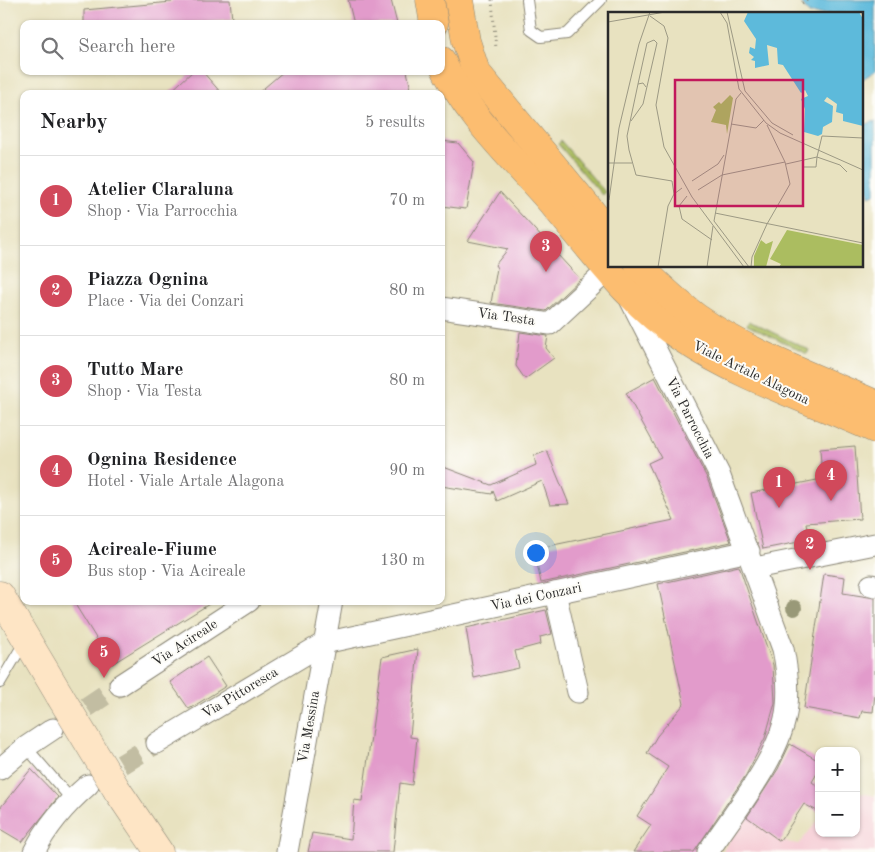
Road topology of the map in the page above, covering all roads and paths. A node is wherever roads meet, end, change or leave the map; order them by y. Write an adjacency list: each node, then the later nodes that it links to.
1 (430, 0): 7 (main road)
2 (459, 0): 9 (main road)
3 (526, 0): 4 (lane)
4 (602, 0)
5 (807, 0): 6 (path)
6 (802, 3)
7 (433, 20)
8 (444, 79): 10 (main road, Viale Artale Alagona)
9 (608, 232)
10 (608, 257)
11 (624, 274): 12 (street, Via Testa); 13 (main road, Viale Artale Alagona); 15 (street, Via Parrocchia)
12 (445, 309)
13 (869, 414)
14 (875, 544): 15 (street, Via dei Conzari)
15 (752, 560): 16 (street, Via dei Conzari); 34 (street, Via Parrocchia)
16 (555, 593): 21 (street, Via dei Conzari); 24 (street)
17 (0, 595): 20 (main road)
18 (243, 605): 23 (street, Via Acireale)
19 (331, 605): 21 (street, Via Messina)
20 (26, 639): 22 (lane); 32 (main road, bridge)
21 (324, 644): 26 (street, Via Pittoresca); 33 (street, Via Messina)
22 (0, 683)
23 (120, 685)
24 (578, 692)
25 (53, 729): 27 (street)
26 (156, 743)
27 (26, 747): 28 (street); 30 (lane)
28 (0, 769)
29 (88, 785): 30 (street)
30 (71, 799): 31 (street)
31 (34, 852)
32 (160, 852)
33 (286, 852)
34 (708, 852)

